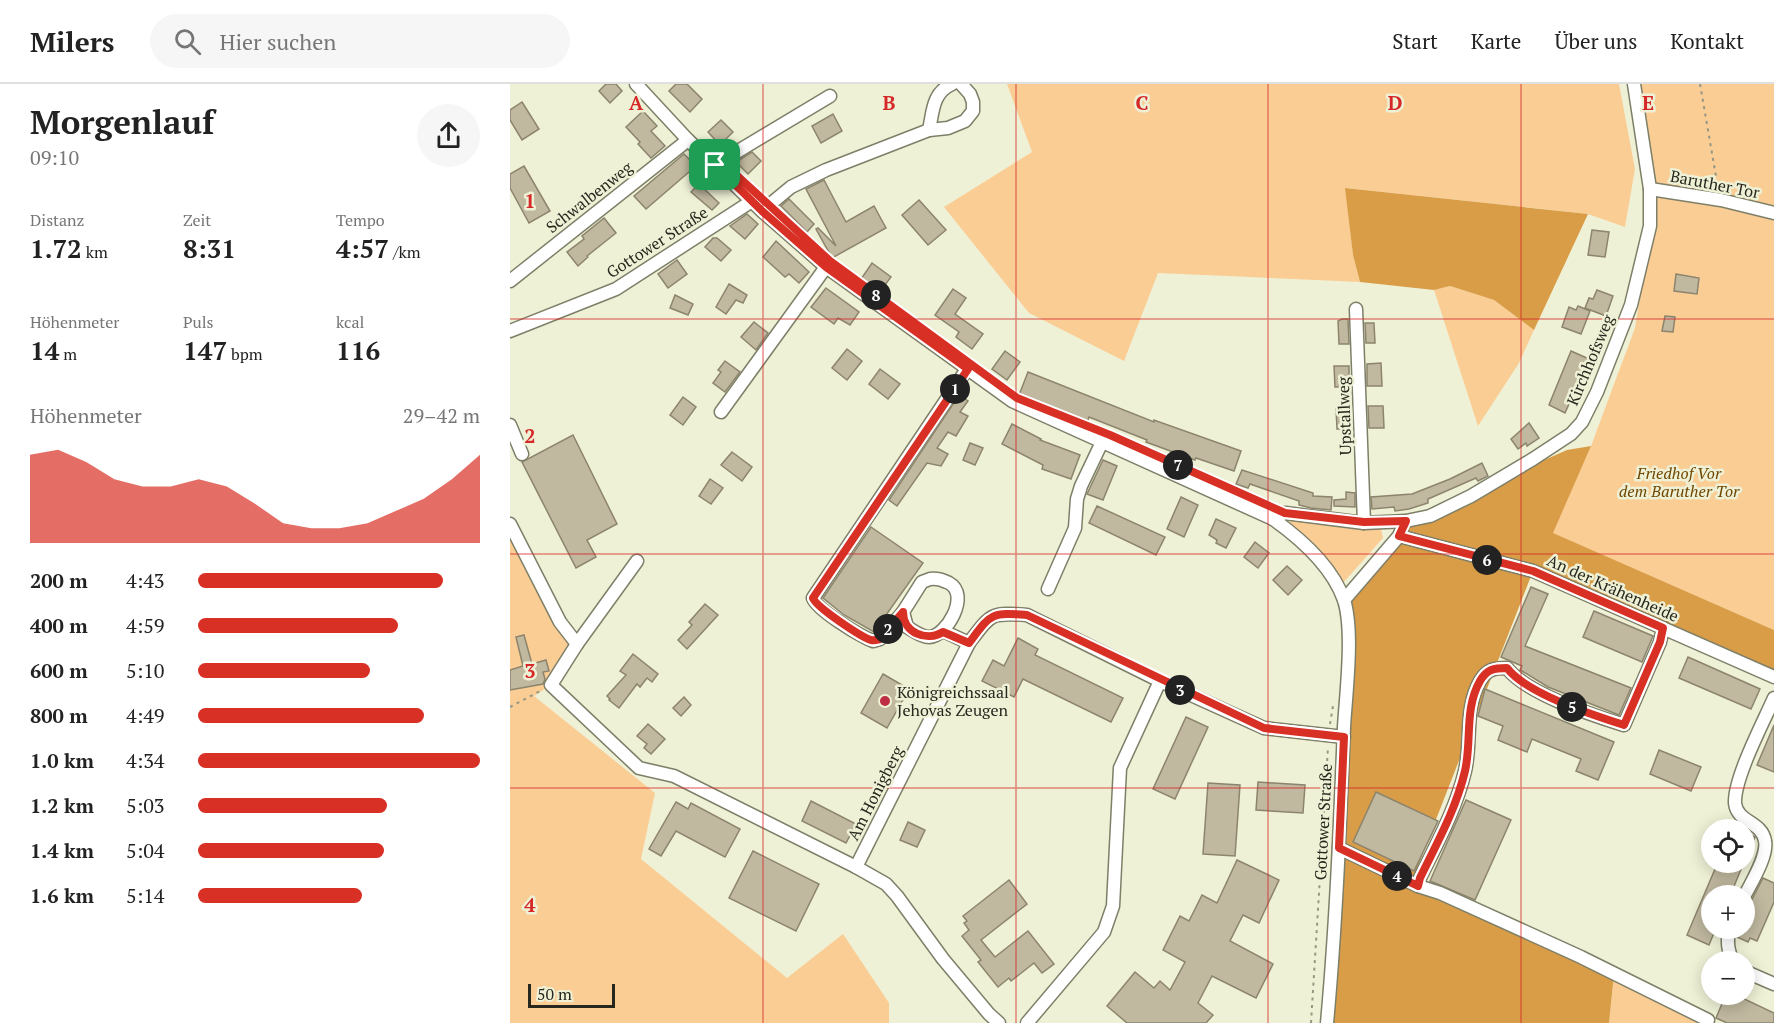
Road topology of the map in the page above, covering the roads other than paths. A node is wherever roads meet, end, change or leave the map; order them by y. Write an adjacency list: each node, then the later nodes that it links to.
1 (636, 84): 7 (street, Gottower Straße)
2 (952, 84): 6 (street)
3 (961, 84): 6 (street)
4 (1634, 84): 9 (street, Kirchhofsweg)
5 (830, 96): 8 (street)
6 (929, 130): 11 (street)
7 (688, 140): 8 (street, Gottower Straße); 14 (street, Schwalbenweg)
8 (715, 165): 10 (street, Gottower Straße)
9 (1650, 189): 12 (street, Baruther Tor); 23 (street, Kirchhofsweg)
10 (752, 201): 11 (street, Gottower Straße); 16 (street, Gottower Straße)
11 (762, 211): 13 (street, Gottower Straße)
12 (1774, 213)
13 (826, 267): 17 (street, Gottower Straße); 18 (street)
14 (510, 281)
15 (1356, 309): 24 (street, Upstallweg)
16 (510, 331)
17 (968, 369): 20 (street, Gottower Straße); 30 (street)
18 (721, 412)
19 (510, 425): 21 (street)
20 (1102, 442): 22 (street, Gottower Straße); 28 (street)
21 (522, 454)
22 (1273, 519): 24 (street, Kirchhofsweg); 29 (street, Gottower Straße)
23 (1406, 521): 24 (street, Kirchhofsweg); 26 (street)
24 (1364, 522)
25 (510, 524): 34 (street)
26 (1399, 536): 29 (street); 31 (street, An der Krähenheide)
27 (637, 561): 34 (street)
28 (1048, 590)
29 (1344, 600): 38 (street, Gottower Straße)
30 (903, 612): 32 (street); 32 (street)
31 (1663, 628): 35 (street, An der Krähenheide); 42 (street)
32 (943, 632): 33 (street)
33 (969, 643): 36 (street, Am Honigberg); 40 (street, Am Honigberg)
34 (578, 644): 40 (street)
35 (1774, 677)
36 (1160, 681): 38 (street, Am Honigberg); 47 (street)
37 (1774, 698): 41 (street)
38 (1344, 737): 39 (street, Gottower Straße)
39 (1339, 848): 42 (street); 48 (street, Gottower Straße)
40 (856, 867): 46 (street, Am Honigberg)
41 (1750, 885)
42 (1418, 886): 45 (street)
43 (1755, 976): 44 (street)
44 (1774, 984)
45 (1708, 1020)
46 (999, 1023)
47 (1027, 1023)
48 (1327, 1023)

